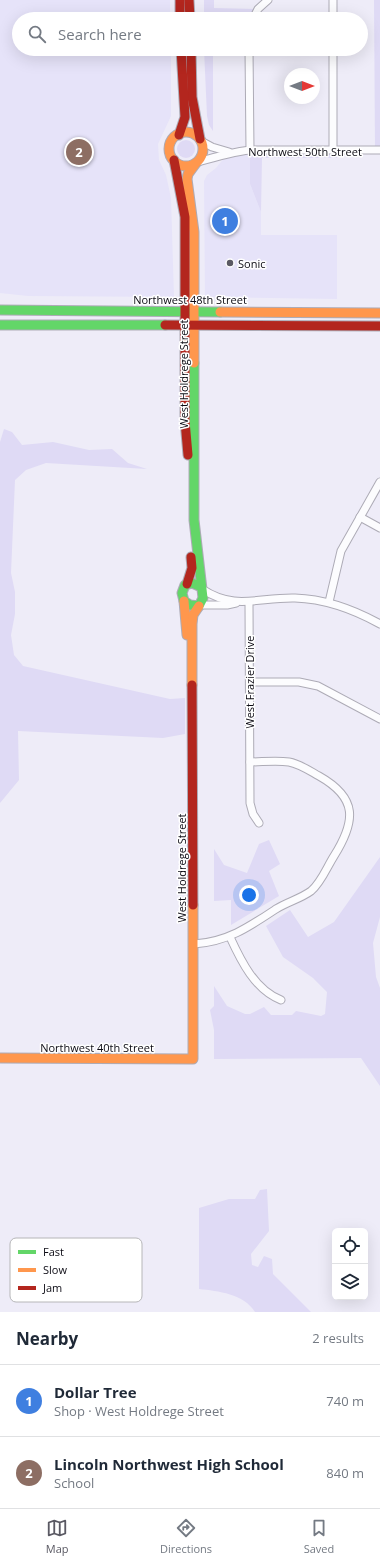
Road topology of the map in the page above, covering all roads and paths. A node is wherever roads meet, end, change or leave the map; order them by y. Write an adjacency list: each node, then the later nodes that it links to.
1 (180, 0): 5 (main road)
2 (189, 0): 6 (main road)
3 (332, 0): 8 (street)
4 (266, 1): 7 (street)
5 (180, 12)
6 (190, 12)
7 (256, 12)
8 (332, 12)
9 (181, 56): 13 (main road)
10 (191, 56): 14 (main road)
11 (249, 56): 15 (street)
12 (332, 56): 16 (street)
13 (178, 135): 14 (main road); 19 (main road)
14 (200, 140): 18 (street, Northwest 50th Street); 20 (main road)
15 (250, 150): 16 (street, Northwest 50th Street); 18 (street, Northwest 50th Street)
16 (332, 150): 17 (street, Northwest 50th Street)
17 (380, 150)
18 (229, 152): 20 (street, Northwest 50th Street)
19 (174, 160): 20 (main road); 22 (main road, West Holdrege Street)
20 (197, 162): 23 (main road, West Holdrege Street)
21 (0, 310): 22 (main road, Northwest 48th Street)
22 (184, 311): 23 (main road, Northwest 48th Street); 28 (main road, West Holdrege Street)
23 (195, 311): 24 (main road, Northwest 48th Street); 26 (main road, West Holdrege Street)
24 (380, 313)
25 (0, 325): 28 (main road)
26 (195, 326): 27 (main road); 28 (main road); 33 (main road, West Holdrege Street)
27 (380, 326)
28 (184, 327): 32 (main road, West Holdrege Street)
29 (380, 482): 30 (street)
30 (360, 517): 31 (street); 35 (street)
31 (380, 528)
32 (186, 584): 33 (main road); 34 (main road)
33 (202, 588): 36 (street); 38 (main road)
34 (184, 601): 38 (main road); 40 (main road, West Holdrege Street)
35 (329, 602): 37 (street); 39 (street)
36 (236, 603): 37 (street); 38 (street)
37 (249, 603): 41 (street, West Frazier Drive)
38 (199, 606): 40 (main road, West Holdrege Street)
39 (380, 624)
40 (192, 676): 46 (main road, West Holdrege Street)
41 (250, 682): 42 (street); 43 (street, West Frazier Drive)
42 (380, 719)
43 (250, 762): 44 (street, West Frazier Drive); 45 (street)
44 (259, 823)
45 (230, 937): 46 (street); 47 (street)
46 (194, 944): 49 (main road, West Holdrege Street)
47 (281, 1000)
48 (0, 1058): 49 (main road, Northwest 40th Street)
49 (193, 1059)

